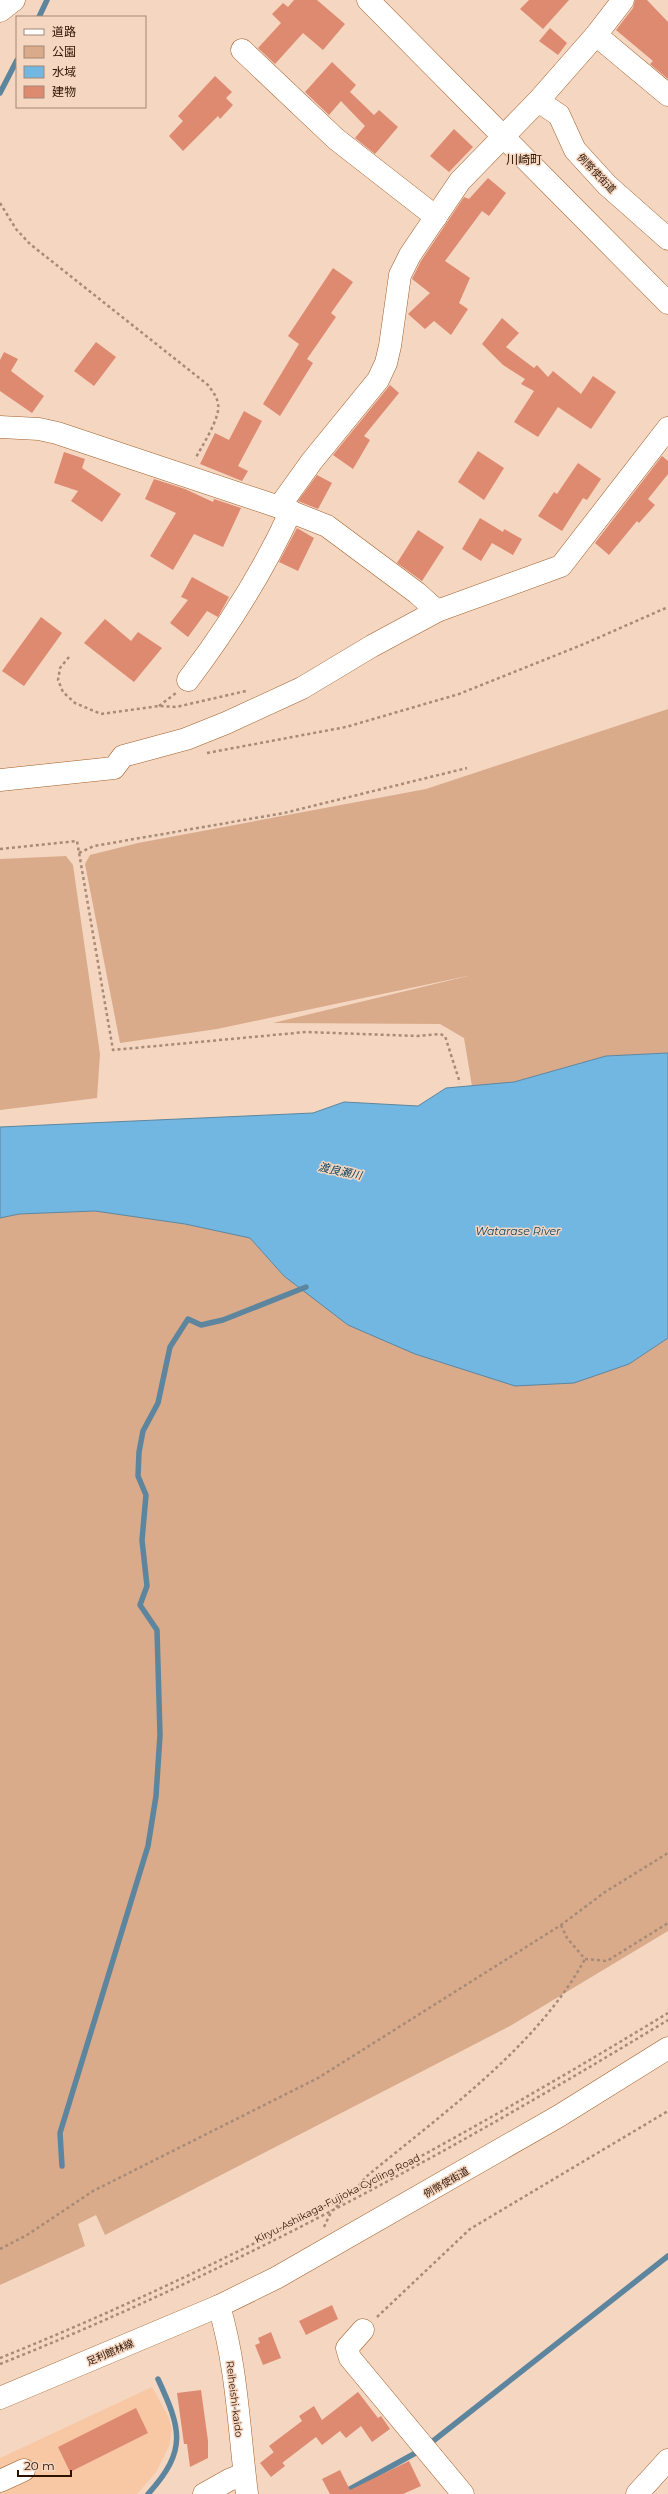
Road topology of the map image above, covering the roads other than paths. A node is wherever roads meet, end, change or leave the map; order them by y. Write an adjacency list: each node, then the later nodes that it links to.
1 (14, 0): 4 (street)
2 (368, 0): 9 (street)
3 (623, 0): 5 (street)
4 (0, 11)
5 (596, 35): 7 (street); 8 (street)
6 (242, 50): 10 (street)
7 (668, 95)
8 (538, 101): 9 (street); 11 (street, 例幣使街道)
9 (504, 136): 10 (street); 12 (street)
10 (436, 217): 15 (street)
11 (668, 239)
12 (668, 303)
13 (0, 427): 15 (street)
14 (668, 428): 16 (street)
15 (285, 509): 16 (street); 17 (street)
16 (437, 611): 18 (street)
17 (188, 680)
18 (0, 780)
19 (668, 2048): 20 (street, 例幣使街道)
20 (219, 2306): 22 (street, 足利館林線); 26 (street, Reiheishi-kaido)
21 (363, 2330): 28 (street)
22 (0, 2398)
23 (668, 2460): 29 (street)
24 (24, 2470): 25 (street)
25 (0, 2481)
26 (246, 2484): 27 (street)
27 (204, 2494)
28 (463, 2494)
29 (636, 2494)

